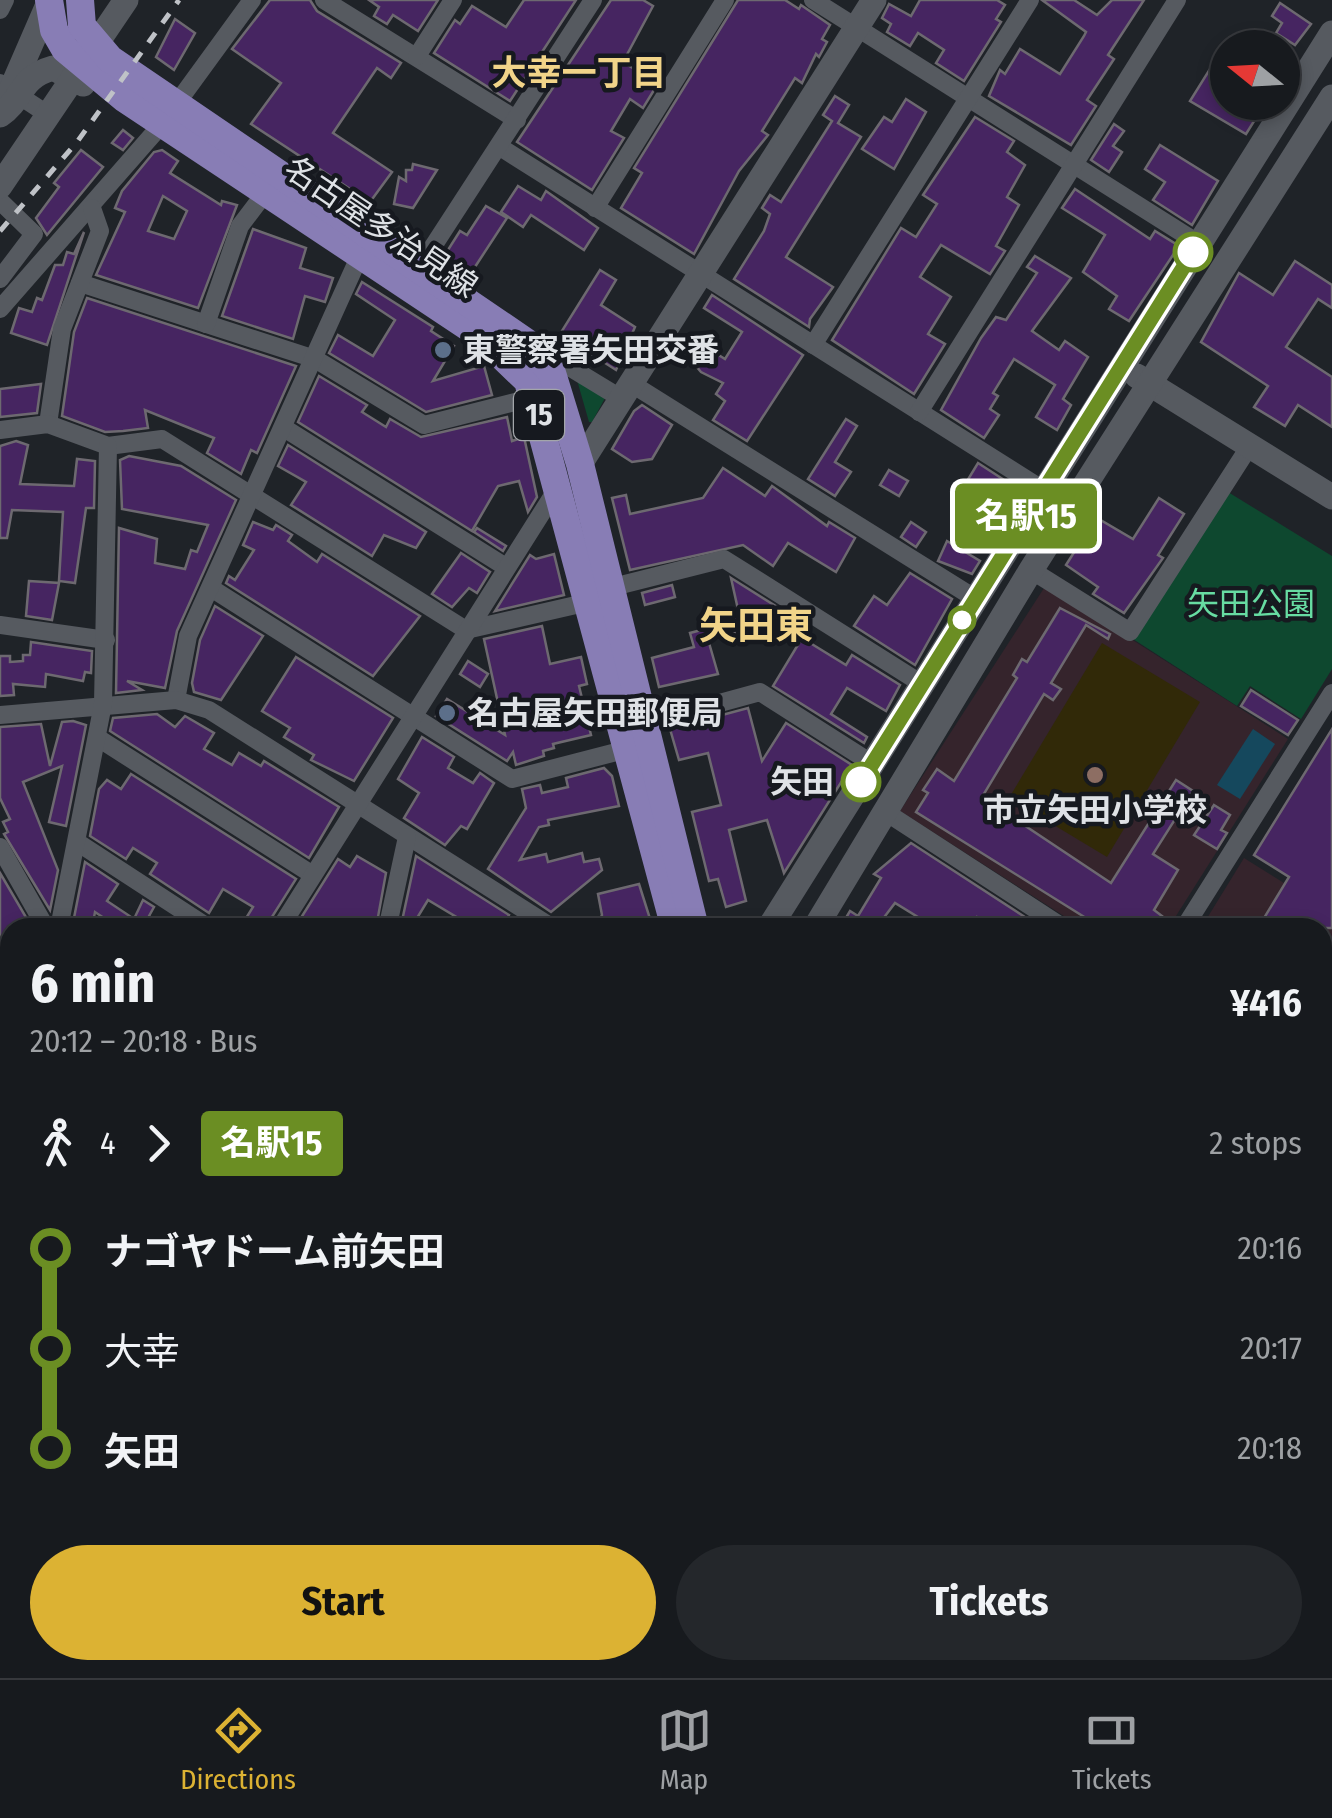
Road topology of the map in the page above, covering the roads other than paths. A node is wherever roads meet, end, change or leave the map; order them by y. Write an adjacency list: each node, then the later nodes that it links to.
1 (5, 0): 15 (street)
2 (37, 0): 19 (street)
3 (49, 0): 21 (main road, 名古屋多治見線 / 15); 25 (street)
4 (80, 0): 26 (main road, 名古屋多治見線 / 15)
5 (126, 0): 24 (street)
6 (252, 0): 26 (street)
7 (324, 0): 18 (street)
8 (453, 0): 18 (street)
9 (593, 0): 27 (street)
10 (725, 0): 34 (street)
11 (813, 0): 16 (street)
12 (874, 0): 16 (street)
13 (1030, 0): 23 (street)
14 (1177, 0): 29 (street)
15 (0, 10)
16 (856, 28): 23 (street); 38 (street)
17 (1332, 33): 35 (street)
18 (417, 56): 27 (street)
19 (0, 74)
20 (0, 83): 24 (street)
21 (124, 98): 25 (street); 26 (main road, 名古屋多治見線 / 15)
22 (1332, 98): 47 (street)
23 (967, 99): 29 (street); 44 (street)
24 (48, 106): 30 (street)
25 (0, 114)
26 (170, 114): 31 (main road, 名古屋多治見線 / 15); 33 (street); 37 (main road, 名古屋多治見線 / 15)
27 (517, 120): 28 (street)
28 (500, 148): 34 (street); 37 (street)
29 (1073, 166): 35 (street); 50 (street)
30 (0, 186)
31 (265, 192): 36 (main road, 名古屋多治見線 / 15); 42 (street)
32 (0, 201): 39 (street)
33 (92, 208): 40 (street); 41 (street)
34 (595, 208): 38 (street)
35 (1198, 243): 46 (street)
36 (360, 255): 45 (street); 49 (main road, 名古屋多治見線 / 15)
37 (419, 268): 43 (main road, 名古屋多治見線 / 15)
38 (700, 274): 44 (street); 48 (street)
39 (0, 279)
40 (80, 283): 42 (street); 51 (street)
41 (0, 309)
42 (206, 324): 45 (street)
43 (517, 335): 48 (street); 56 (main road, 名古屋多治見線 / 15)
44 (813, 346): 50 (street)
45 (315, 359): 49 (street); 52 (street)
46 (1121, 365): 47 (street); 58 (street)
47 (1151, 385): 55 (street); 62 (street)
48 (627, 391): 56 (street); 65 (street)
49 (535, 397): 57 (main road, 名古屋多治見線 / 15)
50 (919, 412): 58 (street)
51 (48, 424): 53 (street); 54 (street)
52 (284, 428): 59 (street); 61 (street)
53 (0, 430)
54 (108, 446): 59 (street); 68 (street)
55 (1248, 447): 60 (street); 62 (street)
56 (580, 464): 57 (street); 64 (main road, 名古屋多治見線 / 15)
57 (558, 485): 61 (street); 64 (main road, 名古屋多治見線 / 15)
58 (1042, 489): 65 (street)
59 (252, 496): 63 (street); 67 (street)
60 (1332, 498)
61 (506, 566): 67 (street)
62 (1031, 570): 80 (street)
63 (210, 588): 71 (street); 74 (street)
64 (599, 595): 67 (street); 69 (street); 75 (main road, 名古屋多治見線 / 15); 77 (main road, 名古屋多治見線 / 15)
65 (976, 599): 69 (street)
66 (0, 624): 68 (street)
67 (466, 630): 74 (street)
68 (106, 640): 72 (street)
69 (922, 684): 78 (street)
70 (1332, 693): 96 (street)
71 (176, 700): 72 (street); 79 (street)
72 (103, 704): 73 (street); 76 (street)
73 (0, 715)
74 (413, 716): 77 (street); 79 (street)
75 (643, 724): 78 (street); 92 (main road, 名古屋多治見線 / 15)
76 (98, 738): 82 (street); 84 (street)
77 (628, 750): 91 (main road, 名古屋多治見線 / 15)
78 (872, 764): 93 (street)
79 (358, 805): 81 (street); 84 (street)
80 (884, 811): 94 (street); 95 (street)
81 (407, 837): 89 (street); 90 (street)
82 (76, 842): 86 (street); 87 (street)
83 (0, 847): 85 (street)
84 (314, 875): 88 (street)
85 (40, 918)
86 (61, 918)
87 (194, 918)
88 (286, 918)
89 (390, 918)
90 (537, 918)
91 (671, 918)
92 (692, 918)
93 (775, 918)
94 (820, 918)
95 (1047, 918)
96 (1190, 918)

